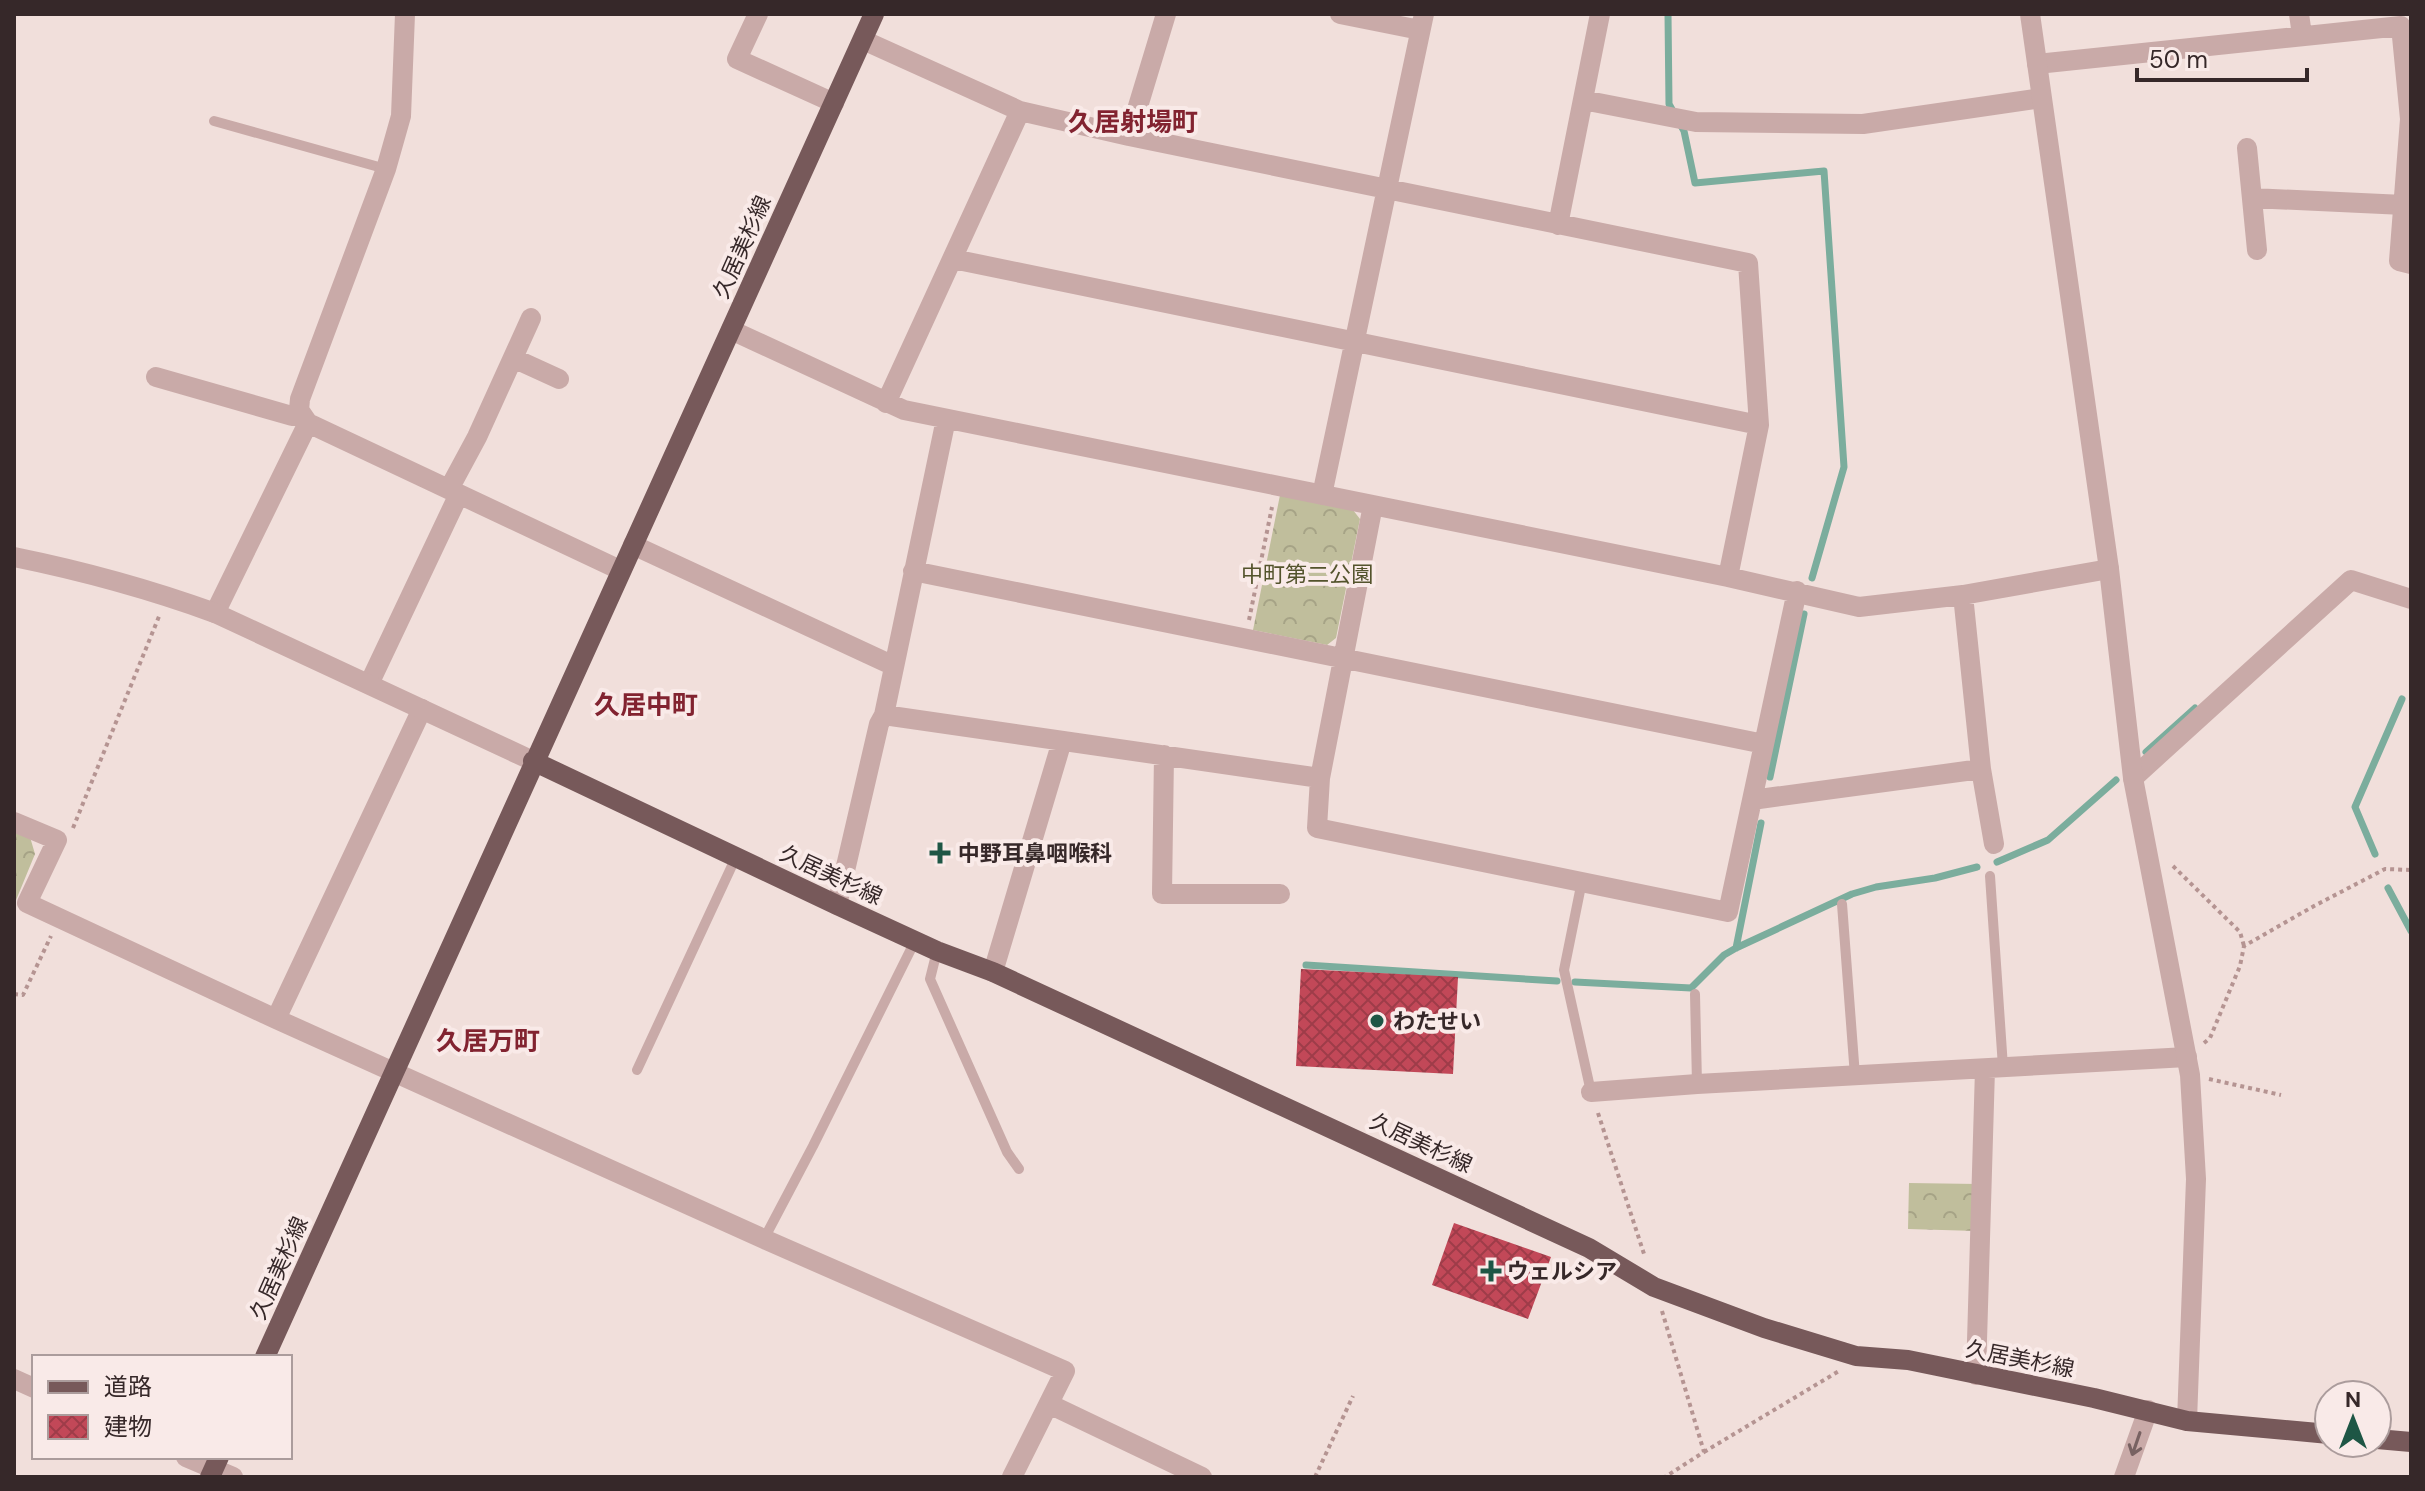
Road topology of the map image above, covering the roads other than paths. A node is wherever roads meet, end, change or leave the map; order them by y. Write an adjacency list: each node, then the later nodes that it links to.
1 (405, 14): 21 (street)
2 (758, 14): 16 (street)
3 (874, 14): 12 (main road, 久居美杉線)
4 (1166, 14): 19 (street)
5 (1340, 14): 9 (street)
6 (1600, 14): 15 (street)
7 (2030, 14): 13 (street)
8 (2299, 14): 11 (street)
9 (1422, 22): 22 (street)
10 (2406, 26): 11 (street); 24 (street)
11 (2302, 35): 13 (street)
12 (863, 40): 16 (main road, 久居美杉線); 17 (street)
13 (2037, 64): 14 (street)
14 (2041, 98): 15 (street); 44 (street)
15 (1583, 100): 25 (street)
16 (834, 103): 30 (main road, 久居美杉線)
17 (1020, 111): 19 (street); 27 (street)
18 (214, 121): 21 (lane)
19 (1129, 136): 22 (street)
20 (2247, 148): 23 (street)
21 (386, 169): 36 (street)
22 (1388, 189): 25 (street); 31 (street)
23 (2252, 198): 24 (street); 26 (street)
24 (2404, 205): 28 (street)
25 (1558, 225): 38 (street)
26 (2257, 250)
27 (953, 259): 31 (street); 35 (street)
28 (2411, 264)
29 (531, 318): 32 (street)
30 (731, 330): 35 (street); 42 (main road, 久居美杉線)
31 (1355, 343): 38 (street); 40 (street)
32 (513, 358): 34 (street); 39 (street)
33 (156, 377): 36 (street)
34 (559, 379)
35 (886, 403): 37 (street)
36 (305, 419): 39 (street); 51 (street)
37 (946, 419): 40 (street); 46 (street)
38 (1759, 425): 47 (street)
39 (454, 492): 45 (street); 54 (street)
40 (1322, 495): 41 (street)
41 (1373, 505): 47 (street); 52 (street)
42 (633, 545): 45 (main road, 久居美杉線); 53 (street)
43 (14, 557): 51 (street)
44 (2109, 569): 49 (street); 63 (street)
45 (620, 570): 60 (main road, 久居美杉線)
46 (913, 571): 52 (street); 53 (street)
47 (1728, 577): 48 (street)
48 (1797, 591): 49 (street); 58 (street)
49 (1963, 595): 61 (street)
50 (2411, 599): 63 (street)
51 (215, 613): 54 (street)
52 (1343, 658): 58 (street); 62 (street)
53 (894, 666): 56 (street)
54 (369, 684): 55 (street)
55 (422, 709): 60 (street); 77 (street)
56 (884, 715): 57 (street); 72 (street)
57 (1062, 741): 59 (street); 75 (street)
58 (1764, 744): 64 (street)
59 (1164, 755): 62 (street); 70 (street)
60 (533, 761): 67 (main road, 久居美杉線); 81 (main road, 久居美杉線)
61 (1981, 769): 64 (street); 66 (street)
62 (1320, 778): 69 (street)
63 (2133, 778): 78 (street)
64 (1752, 800): 69 (street)
65 (14, 822): 77 (street)
66 (1994, 844)
67 (736, 857): 72 (main road, 久居美杉線); 80 (lane)
68 (1990, 876): 79 (lane)
69 (1582, 881): 84 (lane)
70 (1280, 894)
71 (1842, 904): 82 (lane)
72 (837, 905): 73 (main road, 久居美杉線)
73 (915, 941): 74 (main road, 久居美杉線); 86 (lane)
74 (937, 951): 75 (main road, 久居美杉線); 85 (lane)
75 (993, 972): 88 (main road, 久居美杉線)
76 (1695, 994): 83 (lane)
77 (276, 1019): 81 (street)
78 (2189, 1066): 79 (street); 91 (street)
79 (1994, 1068): 82 (street); 88 (street)
80 (637, 1070)
81 (395, 1071): 86 (street); 87 (main road, 久居美杉線)
82 (1855, 1076): 83 (street)
83 (1697, 1084): 84 (street)
84 (1591, 1092)
85 (1019, 1169)
86 (764, 1239): 89 (street)
87 (266, 1355)
88 (1976, 1375): 90 (main road, 久居美杉線)
89 (1049, 1404): 95 (street); 96 (street)
90 (2148, 1410): 91 (main road, 久居美杉線); 97 (street, one-way to 97)
91 (2187, 1421): 92 (main road, 久居美杉線)
92 (2313, 1433)
93 (191, 1459): 94 (street)
94 (219, 1470)
95 (1012, 1477)
96 (1202, 1477)
97 (2124, 1477)

